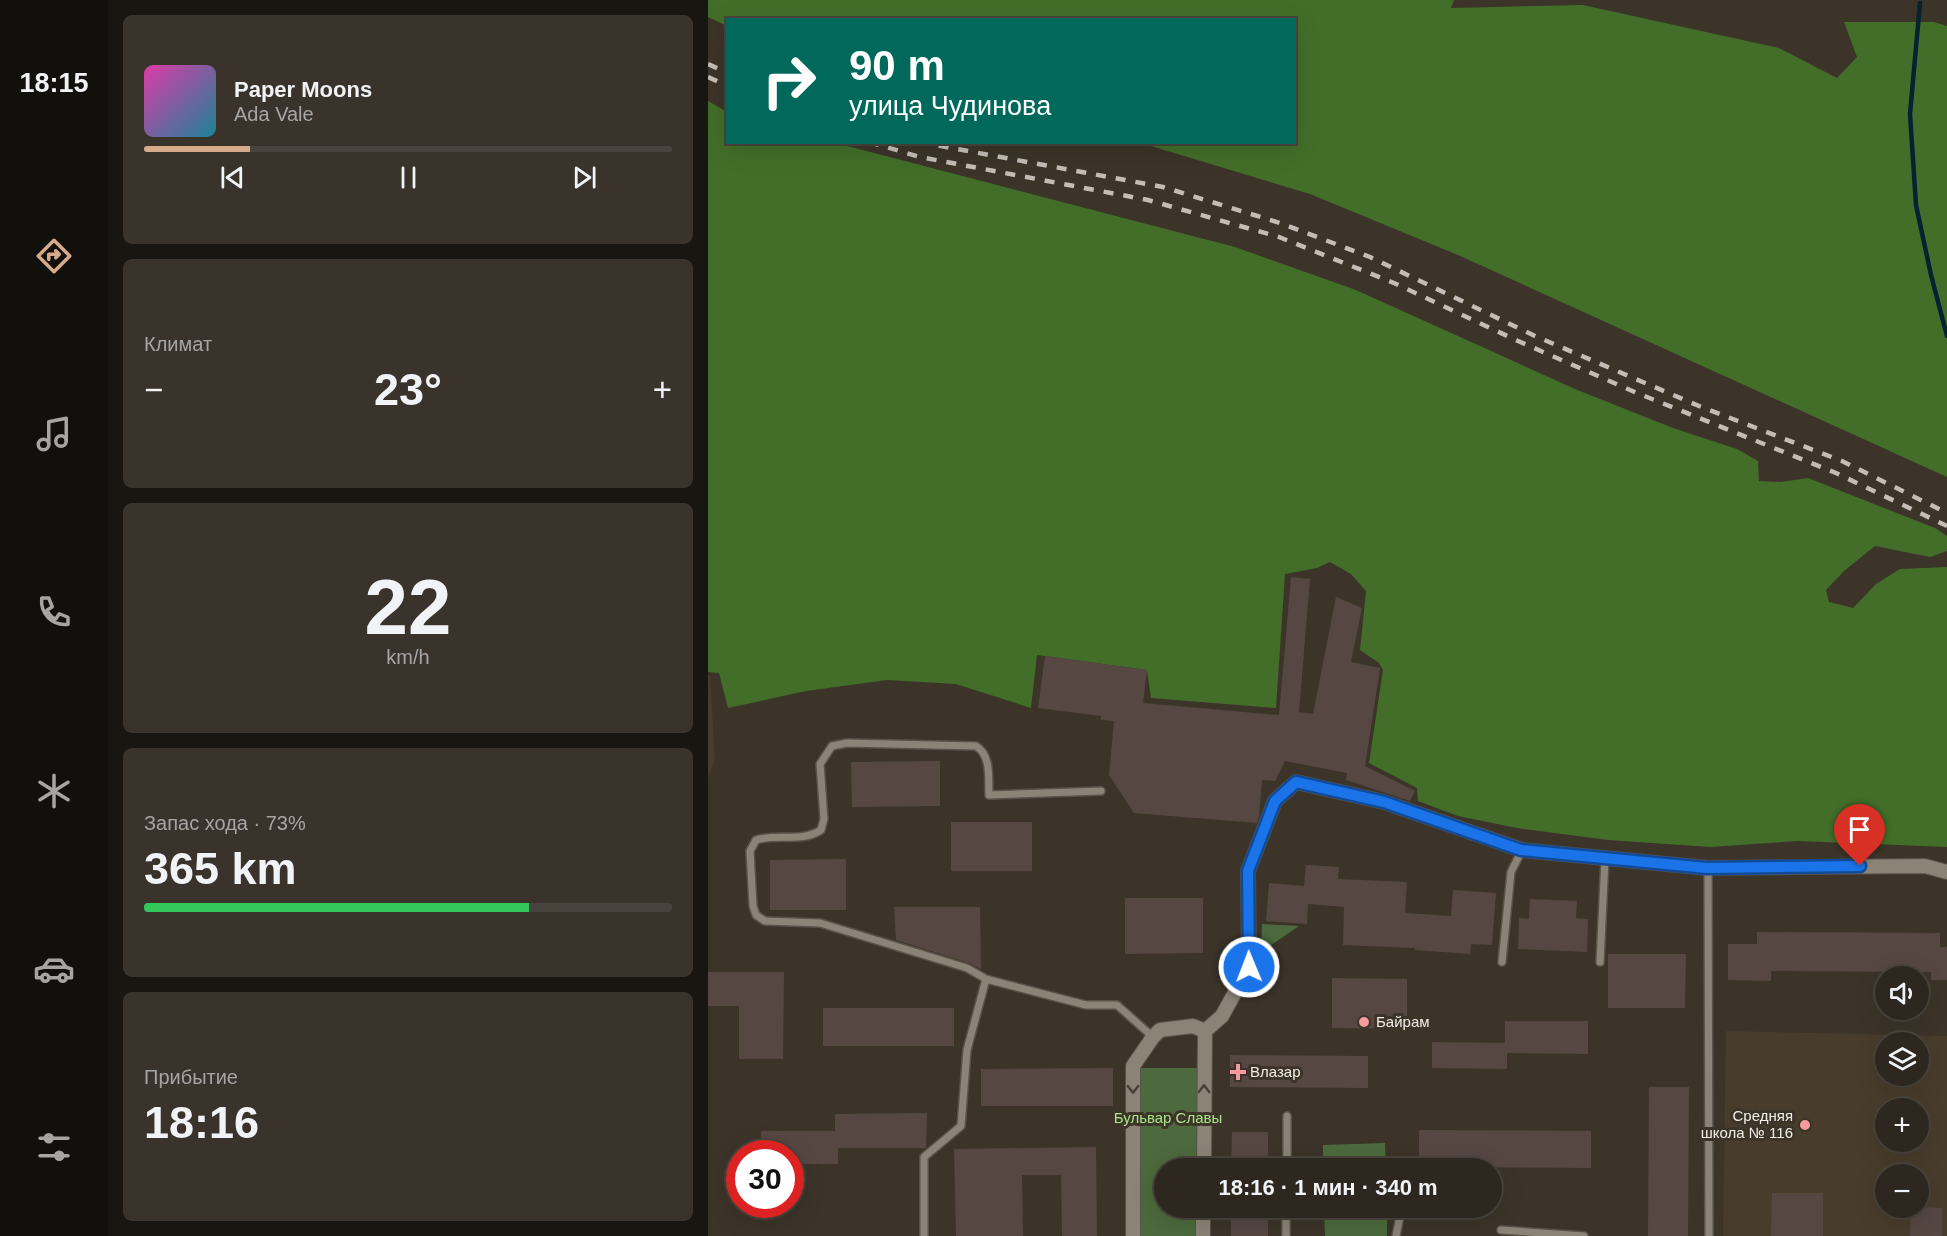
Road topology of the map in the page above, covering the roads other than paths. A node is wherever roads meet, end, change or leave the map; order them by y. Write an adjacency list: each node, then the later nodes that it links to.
1 (1101, 791): 8 (lane)
2 (1521, 850): 3 (street); 6 (lane); 9 (street)
3 (1605, 859): 4 (street); 7 (lane)
4 (1707, 868): 5 (street); 24 (lane)
5 (1947, 872)
6 (1502, 962)
7 (1600, 962)
8 (986, 979): 10 (lane); 18 (lane)
9 (1205, 1031): 10 (street); 12 (street, one-way to 9)
10 (1153, 1037): 19 (street, one-way to 19)
11 (1287, 1116): 13 (lane)
12 (1204, 1158)
13 (1287, 1158)
14 (1203, 1218): 20 (street)
15 (1286, 1218): 21 (lane)
16 (1399, 1221): 22 (lane)
17 (1501, 1230): 23 (lane)
18 (924, 1236)
19 (1133, 1236)
20 (1203, 1236)
21 (1286, 1236)
22 (1396, 1236)
23 (1584, 1236)
24 (1709, 1236)

